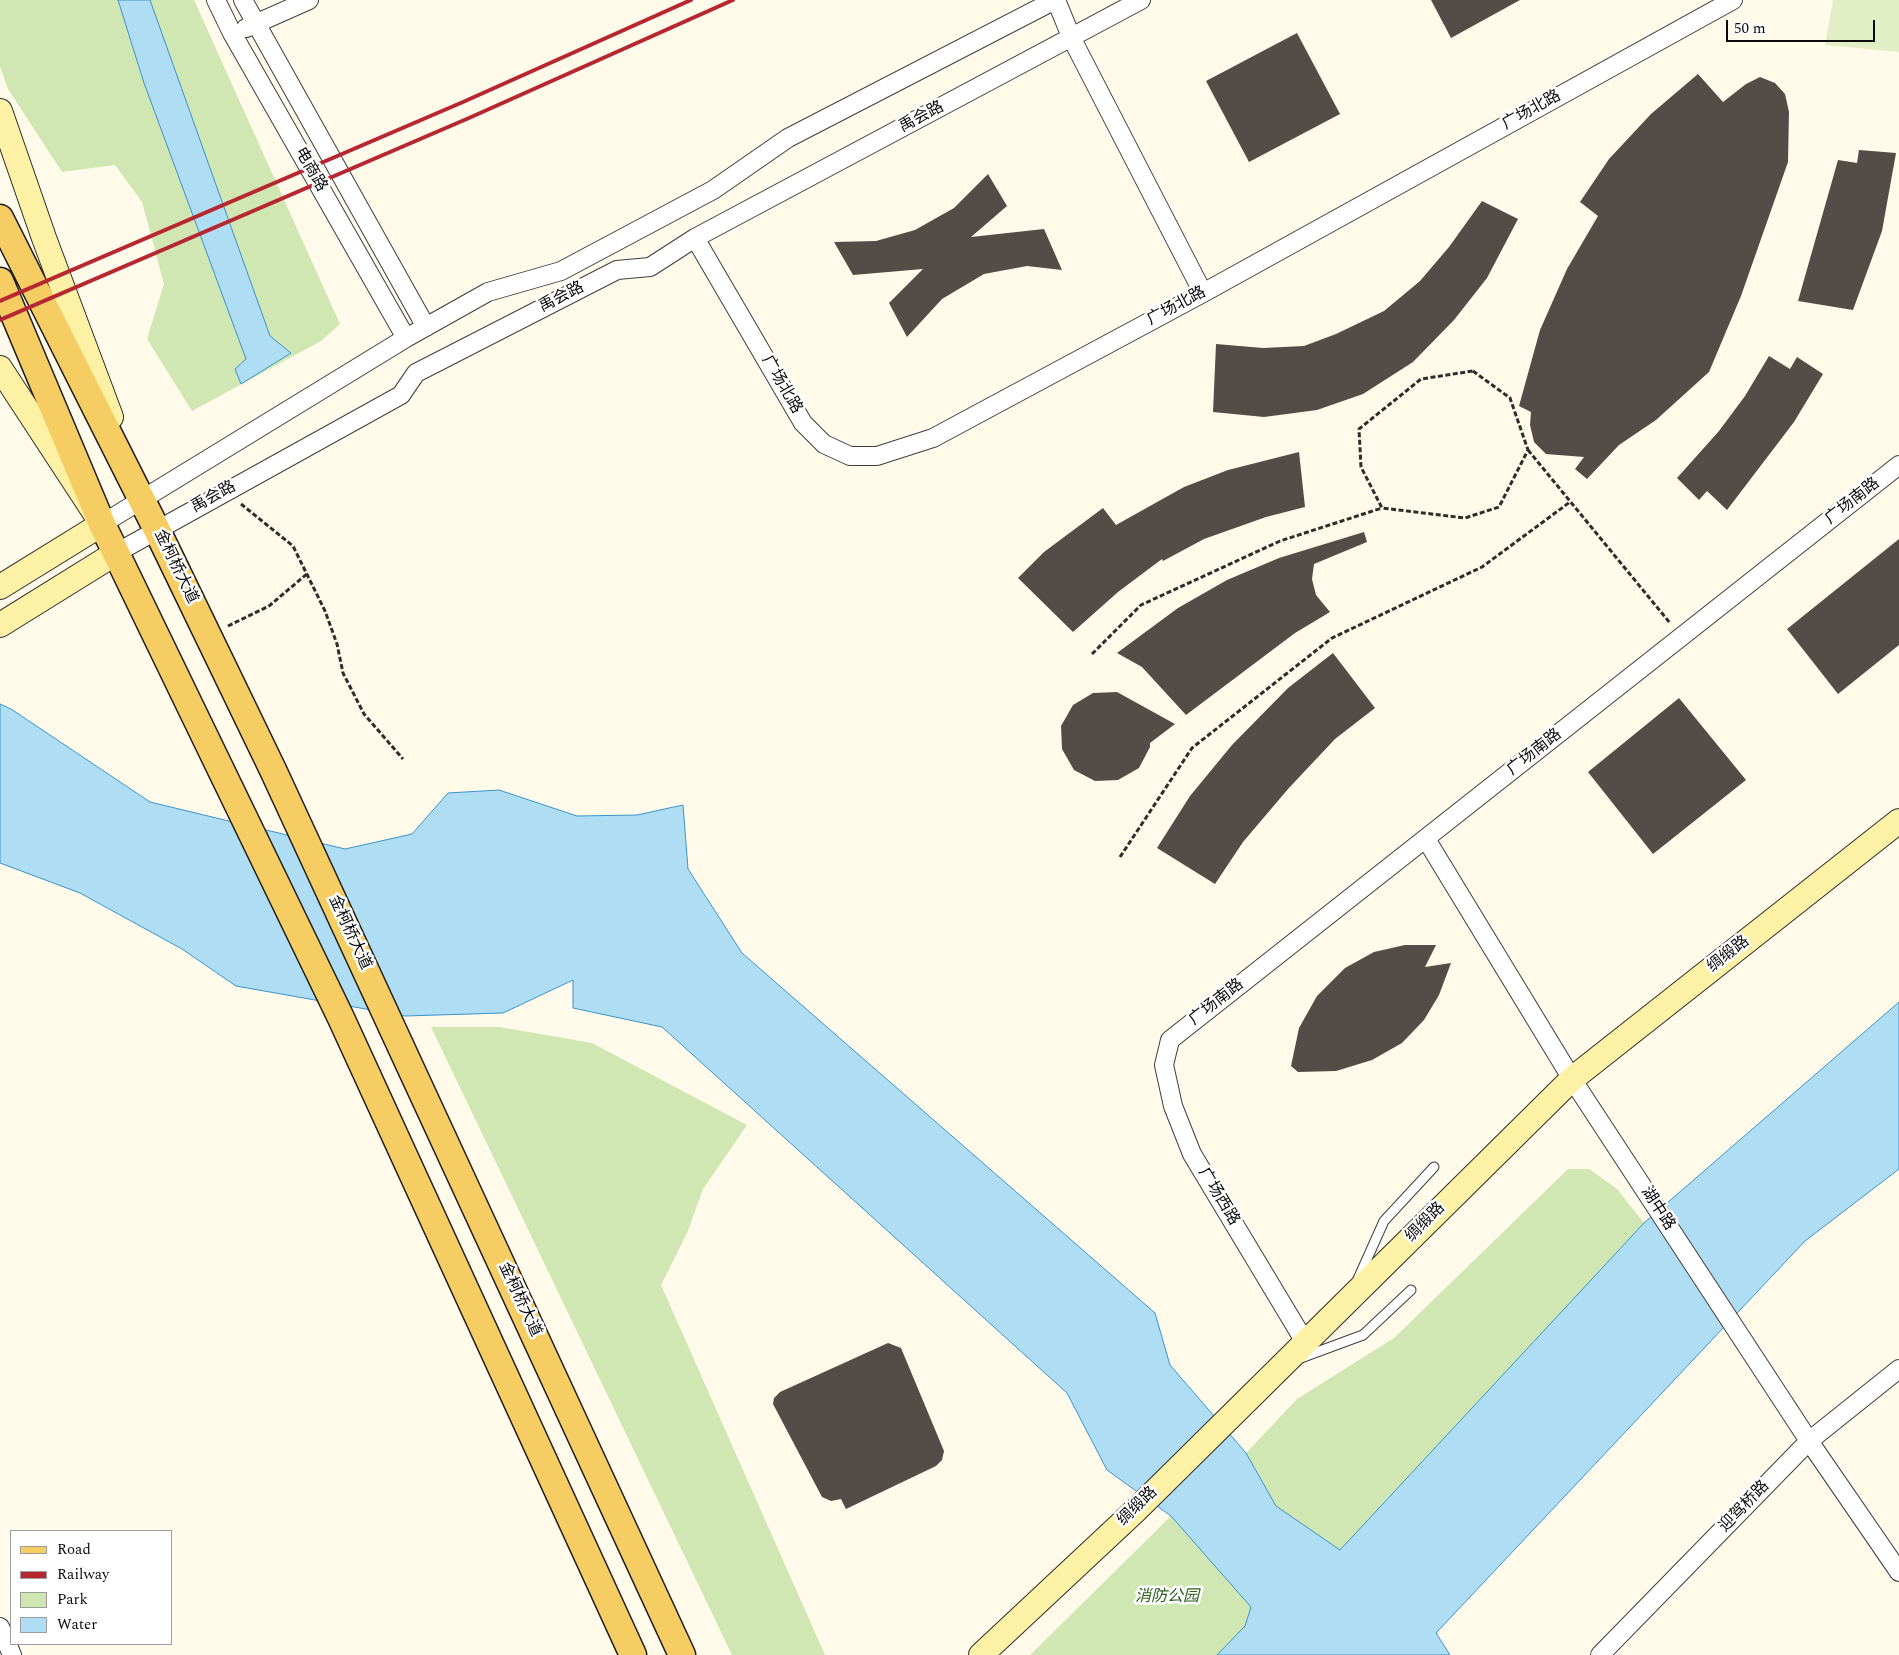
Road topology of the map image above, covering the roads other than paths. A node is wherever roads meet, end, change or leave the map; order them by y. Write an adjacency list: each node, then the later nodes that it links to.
1 (216, 0): 8 (street, 电商路)
2 (243, 0): 7 (street, 电商路)
3 (309, 0): 7 (street)
4 (1055, 0): 9 (street); 15 (street, 禹会路)
5 (1141, 0): 9 (street, 禹会路)
6 (1733, 0): 14 (street, 广场北路)
7 (255, 24): 8 (street); 15 (street, 电商路)
8 (232, 33): 16 (street, 电商路)
9 (1072, 39): 12 (street, 禹会路); 14 (street)
10 (0, 111): 19 (street)
11 (0, 218): 19 (main road, 金柯桥大道)
12 (695, 238): 14 (street, 广场北路); 21 (street, 禹会路)
13 (0, 281): 20 (main road)
14 (1203, 293)
15 (426, 327): 16 (street, 禹会路)
16 (406, 338): 19 (street, 禹会路)
17 (0, 368): 20 (street)
18 (1899, 465): 26 (street, 广场南路)
19 (143, 500): 20 (street, 禹会路); 21 (main road, 金柯桥大道)
20 (102, 524): 22 (main road); 23 (street, 禹会路)
21 (157, 530): 22 (street, 禹会路); 40 (main road, 金柯桥大道)
22 (116, 553): 24 (street, 禹会路); 39 (main road)
23 (0, 587)
24 (0, 625)
25 (1899, 821): 28 (street, 绸缎路)
26 (1426, 839): 27 (street, 广场南路); 28 (street, 湖中路)
27 (1170, 1040): 32 (street, 广场西路)
28 (1572, 1079): 31 (street, 绸缎路); 35 (street, 湖中路)
29 (1434, 1167): 31 (lane)
30 (1411, 1290): 33 (lane)
31 (1350, 1298): 32 (street, 绸缎路)
32 (1305, 1342): 33 (street, 绸缎路)
33 (1282, 1365): 41 (street, 绸缎路)
34 (1899, 1369): 35 (street, 迎驾桥路)
35 (1809, 1441): 36 (street, 湖中路); 42 (street, 迎驾桥路)
36 (1899, 1572)
37 (0, 1627): 38 (street)
38 (12, 1655)
39 (633, 1655)
40 (682, 1655)
41 (981, 1655)
42 (1600, 1655)

